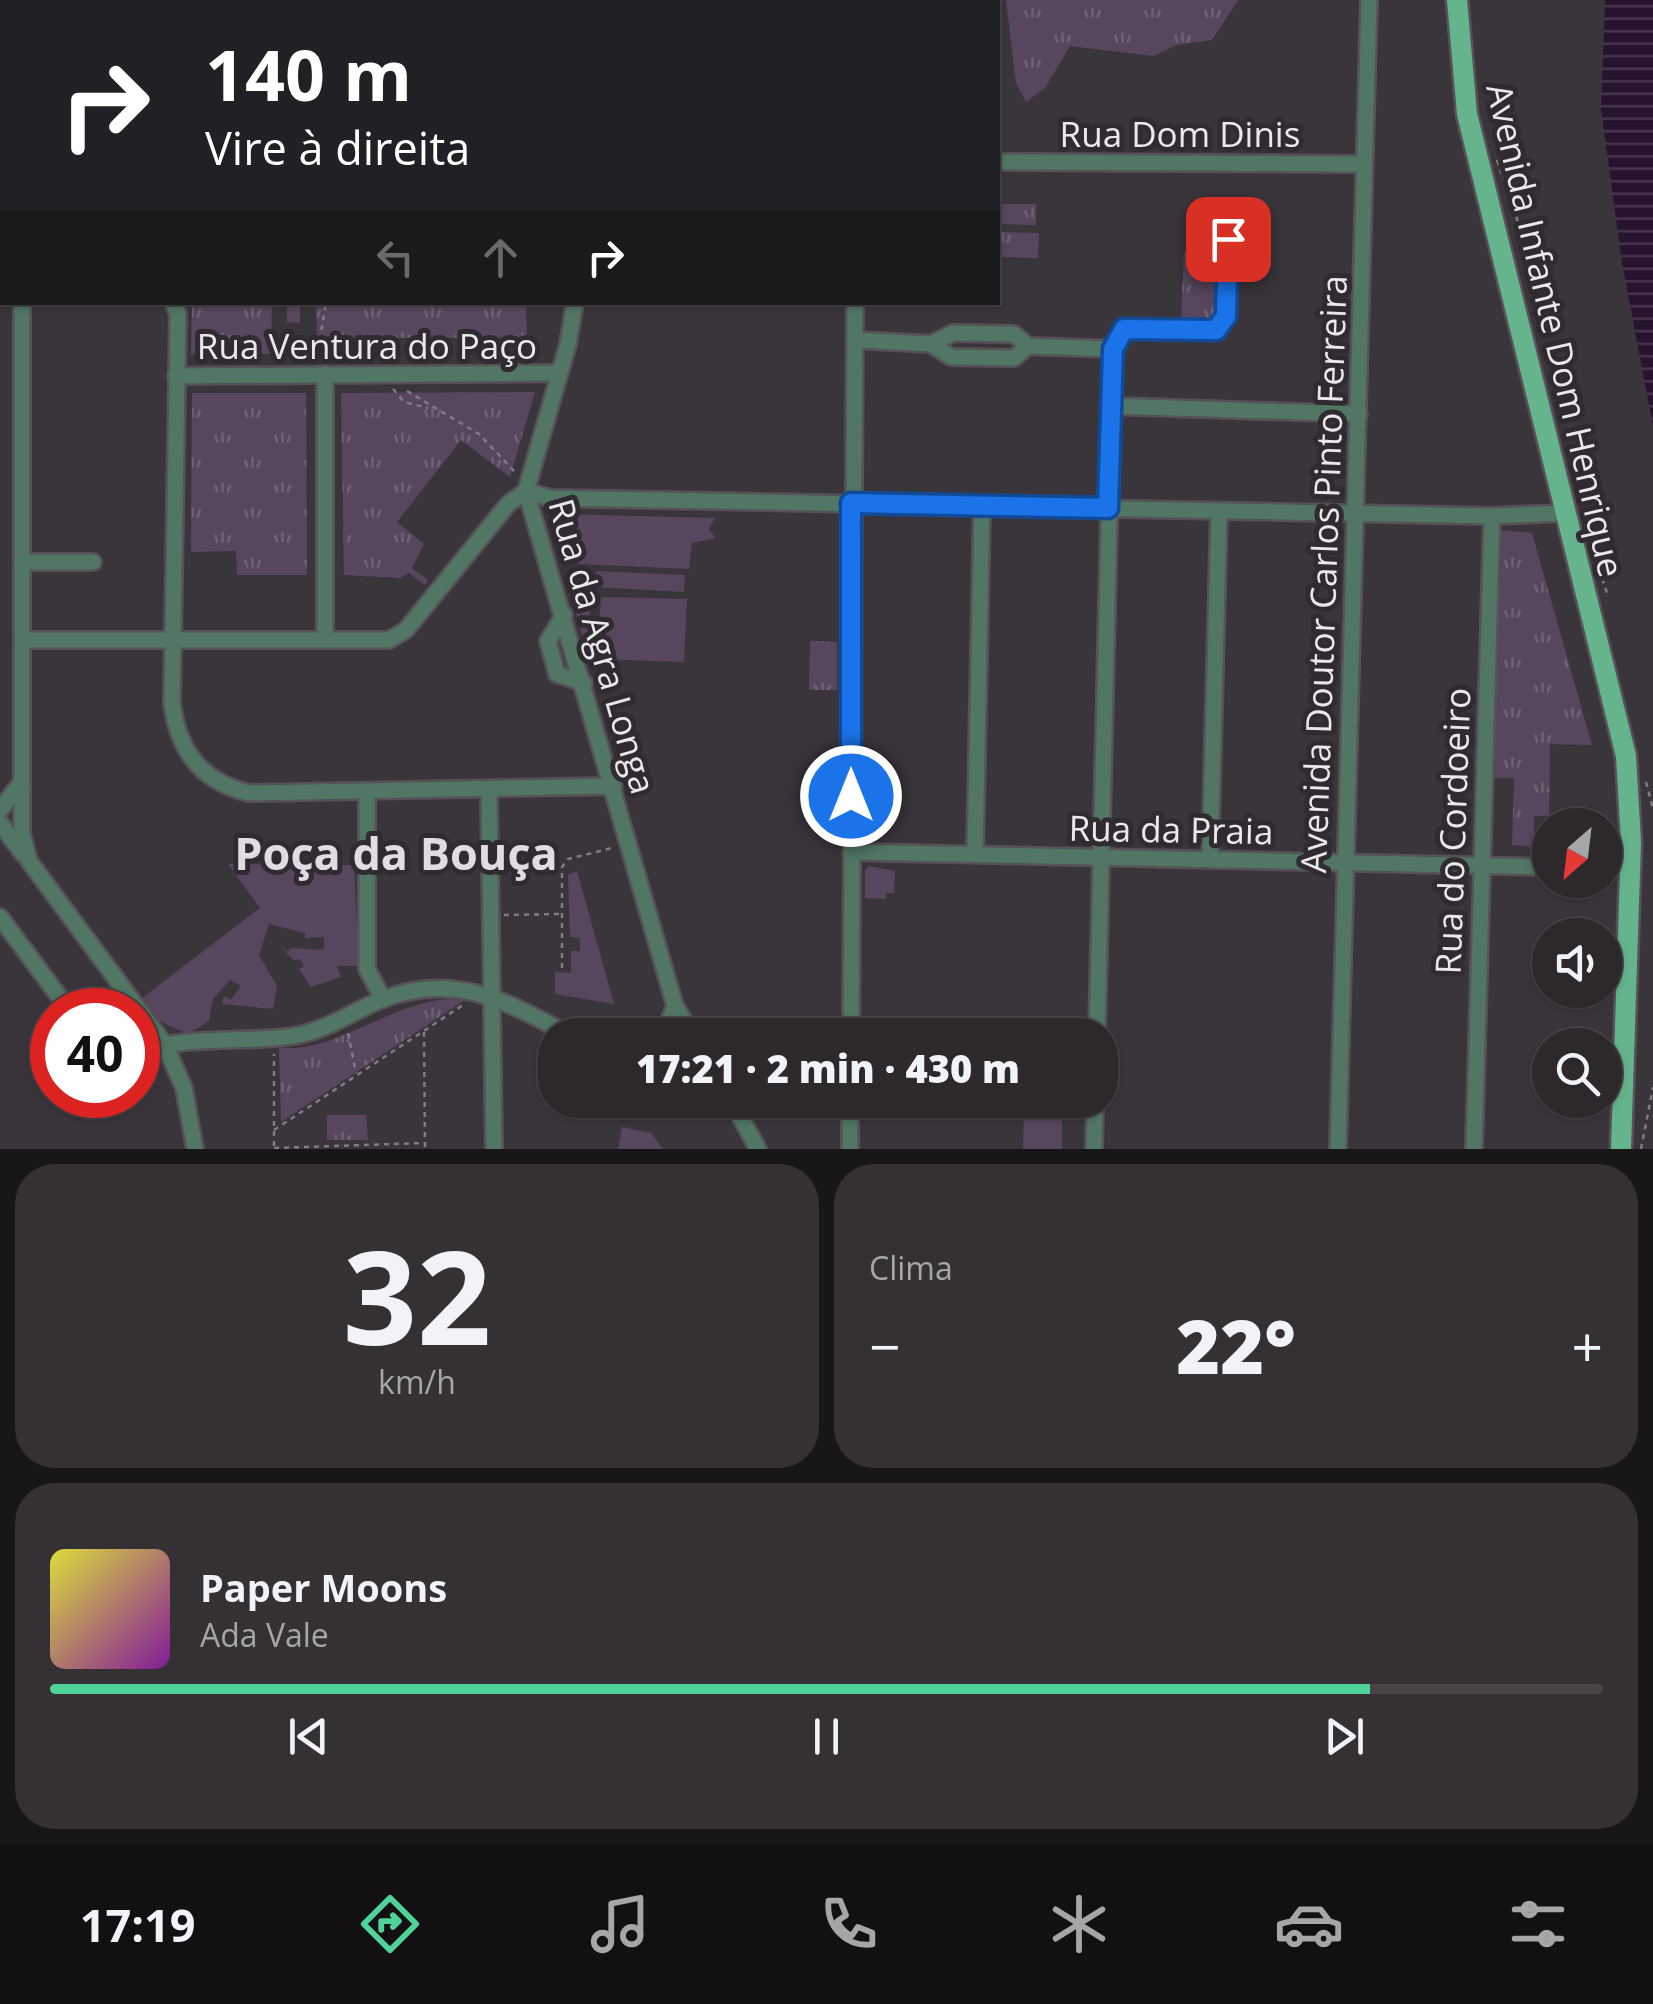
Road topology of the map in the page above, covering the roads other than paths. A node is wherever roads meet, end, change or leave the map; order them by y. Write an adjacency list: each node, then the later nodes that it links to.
1 (1369, 0): 4 (street, Avenida Doutor Carlos Pinto Ferreira)
2 (1457, 0): 26 (main road, Avenida Infante Dom Henrique)
3 (1000, 162): 4 (street, Rua Dom Dinis)
4 (1363, 164): 20 (street, Avenida Doutor Carlos Pinto Ferreira)
5 (1228, 239): 13 (street)
6 (22, 305): 15 (street)
7 (174, 305): 18 (street)
8 (574, 305): 17 (street, Rua da Agra Longa)
9 (856, 305): 10 (street)
10 (855, 340): 11 (street); 22 (street)
11 (931, 344): 12 (street); 12 (street)
12 (1028, 346): 13 (street)
13 (1113, 349): 19 (street)
14 (0, 363): 15 (street)
15 (19, 364): 29 (street)
16 (329, 368): 17 (street, Rua Ventura do Paço); 18 (street, Rua Ventura do Paço); 33 (street)
17 (558, 374): 21 (street, Rua da Agra Longa)
18 (176, 376): 34 (street)
19 (1112, 406): 20 (street); 24 (street)
20 (1359, 414): 27 (street, Avenida Doutor Carlos Pinto Ferreira)
21 (526, 491): 22 (street); 31 (street, Rua da Agra Longa); 33 (street)
22 (851, 503): 23 (street); 42 (street)
23 (982, 503): 24 (street); 43 (street)
24 (1108, 508): 25 (street); 44 (street)
25 (1220, 512): 27 (street); 45 (street)
26 (1563, 513): 28 (street); 51 (main road, Avenida Infante Dom Henrique)
27 (1356, 514): 28 (street); 47 (street, Avenida Doutor Carlos Pinto Ferreira)
28 (1492, 516): 48 (street, Rua do Cordoeiro)
29 (22, 562): 30 (street); 32 (street)
30 (93, 562)
31 (564, 616): 35 (street, Rua da Agra Longa); 35 (street)
32 (22, 640): 34 (street); 36 (street)
33 (325, 640): 34 (street)
34 (172, 641): 39 (street)
35 (584, 683): 37 (street, Rua da Agra Longa)
36 (21, 783): 40 (street); 46 (street)
37 (614, 786): 38 (street); 56 (street, Rua da Agra Longa)
38 (489, 791): 39 (street); 54 (street)
39 (367, 793): 55 (street)
40 (0, 810)
41 (0, 823): 46 (street)
42 (851, 852): 43 (street, Rua da Praia); 59 (street)
43 (975, 854): 44 (street, Rua da Praia)
44 (1101, 857): 45 (street, Rua da Praia); 60 (street)
45 (1210, 859): 47 (street, Rua da Praia)
46 (29, 861): 62 (street)
47 (1346, 862): 48 (street, Rua da Praia); 71 (street, Avenida Doutor Carlos Pinto Ferreira)
48 (1480, 865): 49 (street, Rua da Praia); 72 (street, Rua do Cordoeiro)
49 (1532, 866)
50 (1622, 868): 51 (street)
51 (1630, 868): 73 (main road, Avenida Infante Dom Henrique)
52 (0, 917): 53 (street)
53 (53, 988)
54 (490, 994): 55 (street); 61 (street); 67 (street)
55 (384, 999): 62 (street)
56 (675, 1006): 57 (street); 58 (street, Rua da Agra Longa)
57 (670, 1018)
58 (682, 1018)
59 (851, 1018)
60 (1097, 1018)
61 (538, 1019)
62 (165, 1045): 66 (street)
63 (741, 1118): 68 (street)
64 (850, 1118): 69 (street)
65 (1095, 1118): 70 (street)
66 (195, 1149)
67 (494, 1149)
68 (758, 1149)
69 (850, 1149)
70 (1094, 1149)
71 (1338, 1149)
72 (1474, 1149)
73 (1621, 1149)

